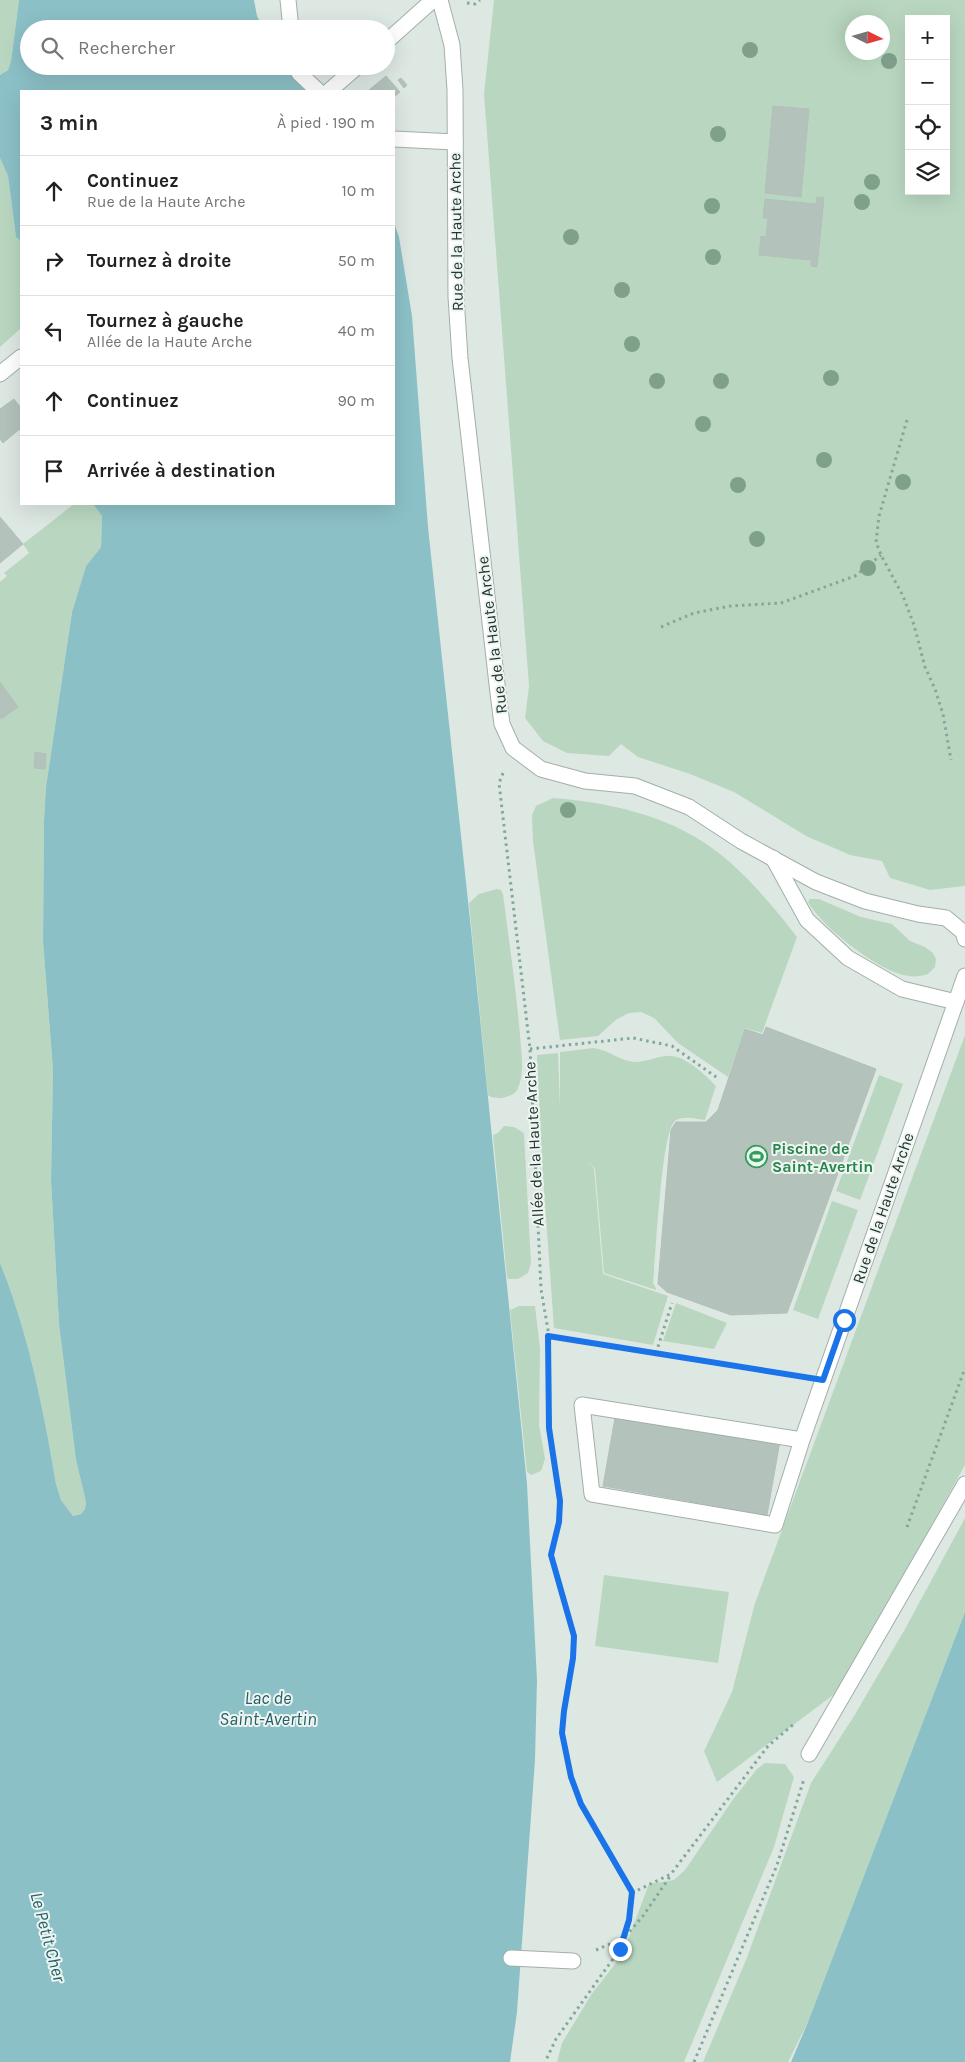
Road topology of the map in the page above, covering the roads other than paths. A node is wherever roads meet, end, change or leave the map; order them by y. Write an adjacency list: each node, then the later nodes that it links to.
1 (288, 0): 4 (street)
2 (433, 0): 5 (street)
3 (440, 0): 11 (street)
4 (290, 20)
5 (395, 34)
6 (302, 75): 8 (street)
7 (346, 75): 9 (street)
8 (324, 90)
9 (327, 90)
10 (395, 139): 11 (street)
11 (455, 142): 14 (street, Rue de la Haute Arche)
12 (20, 357): 13 (street)
13 (0, 374)
14 (773, 858): 15 (street, Rue de la Haute Arche); 17 (street)
15 (965, 939)
16 (965, 976): 17 (street, Rue de la Haute Arche)
17 (956, 1002): 18 (street, Rue de la Haute Arche)
18 (802, 1440): 18 (street, Rue de la Haute Arche)
19 (965, 1484): 20 (street)
20 (809, 1754)
21 (510, 1958): 22 (street)
22 (574, 1961)

